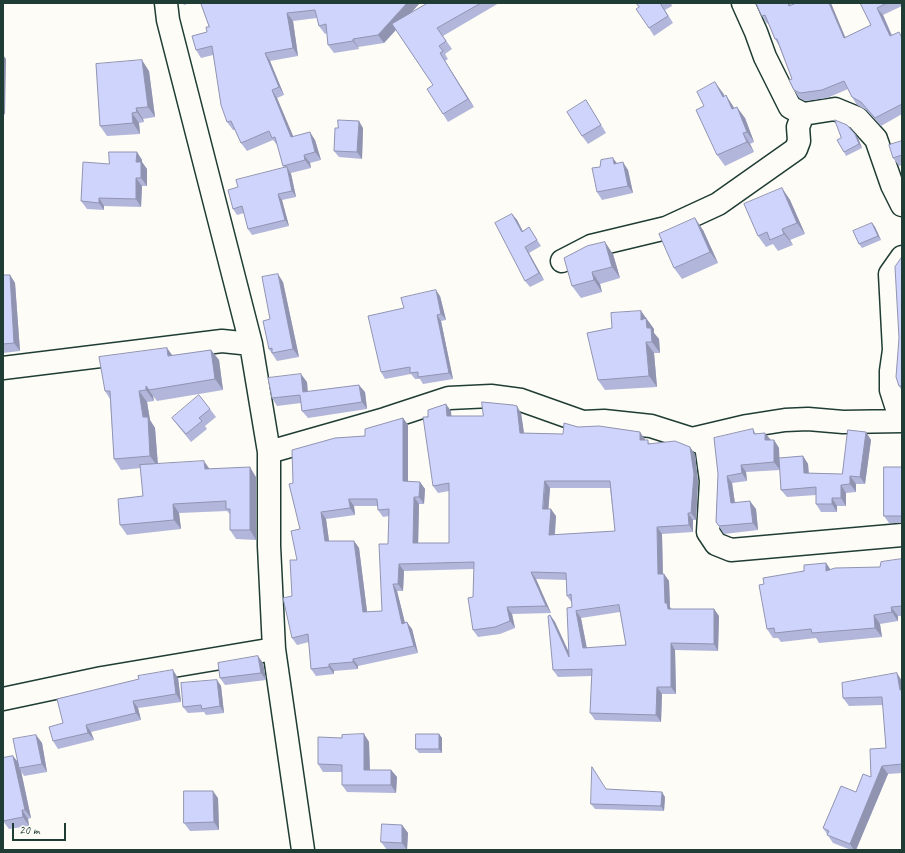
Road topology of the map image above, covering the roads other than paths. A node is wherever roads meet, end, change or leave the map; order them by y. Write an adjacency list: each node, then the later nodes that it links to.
1 (166, 3): 7 (street)
2 (743, 3): 3 (street)
3 (803, 114): 4 (street); 6 (street)
4 (902, 205)
5 (902, 257): 9 (street)
6 (562, 261)
7 (251, 344): 8 (street); 11 (street)
8 (3, 368)
9 (902, 421): 10 (street)
10 (692, 439): 11 (street); 12 (street)
11 (269, 452): 13 (street)
12 (902, 534)
13 (274, 649): 14 (street); 15 (street)
14 (3, 699)
15 (302, 850)

